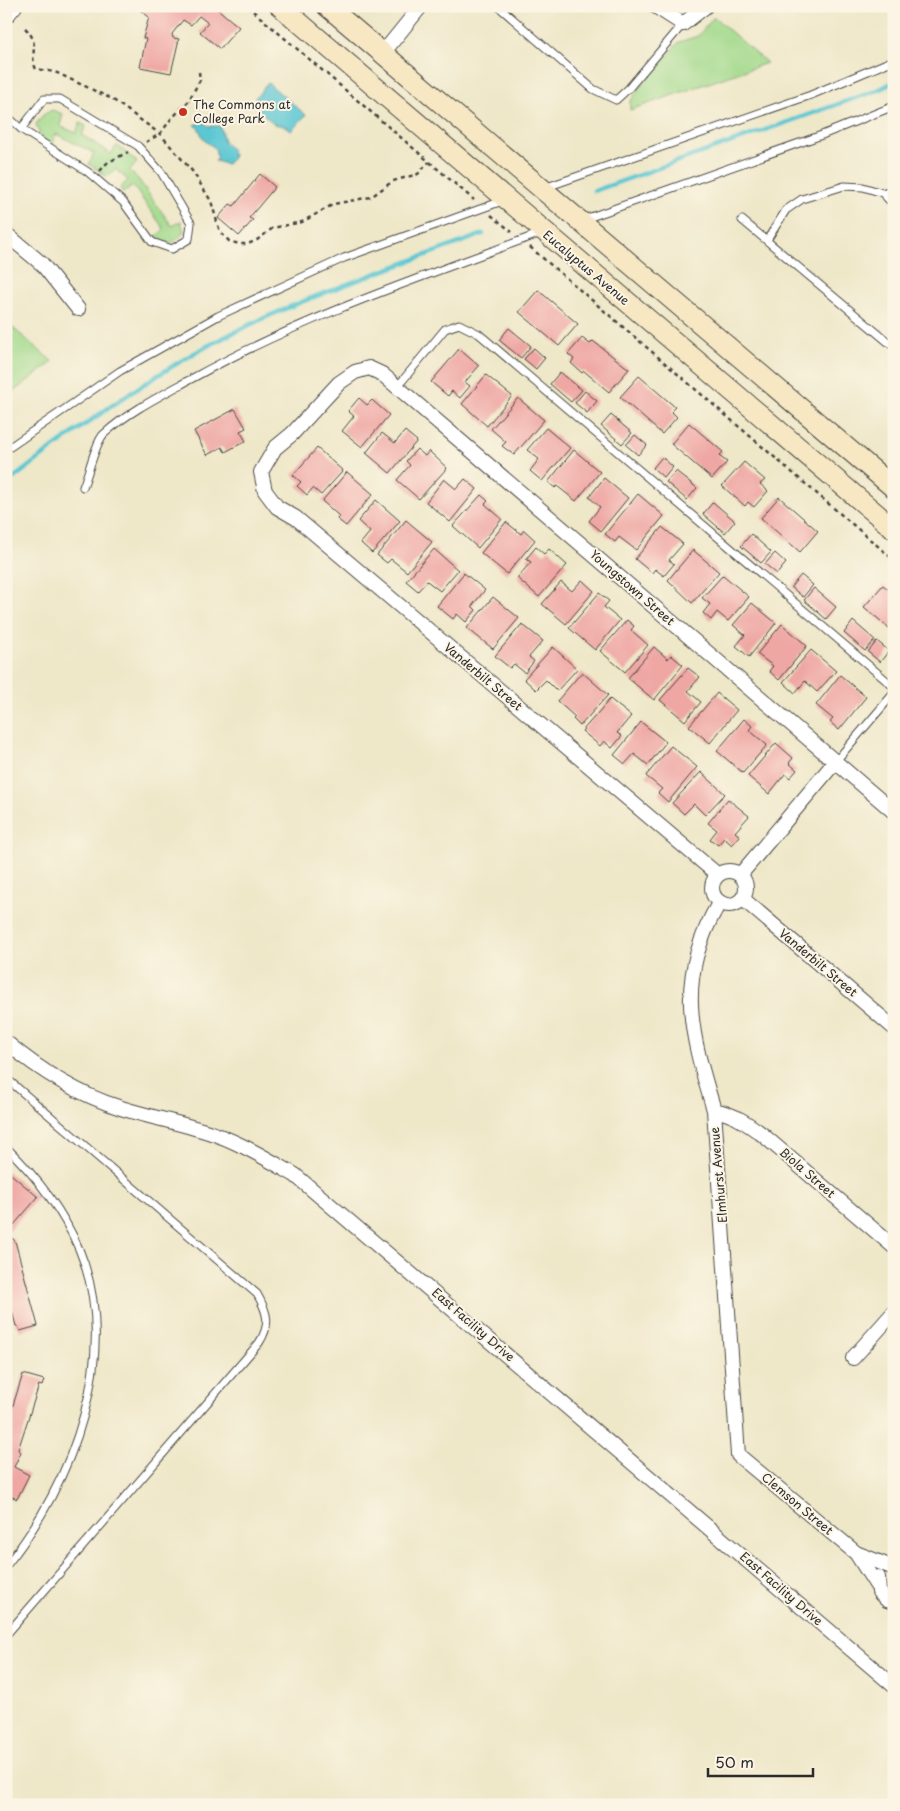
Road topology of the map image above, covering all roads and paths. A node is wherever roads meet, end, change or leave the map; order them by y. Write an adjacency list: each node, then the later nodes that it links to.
1 (15, 6): 9 (street)
2 (247, 6): 20 (path)
3 (280, 6): 24 (street, Eucalyptus Avenue)
4 (328, 6): 12 (street)
5 (422, 6): 12 (street)
6 (498, 6): 10 (lane)
7 (656, 6): 10 (street)
8 (706, 6): 10 (street)
9 (6, 17)
10 (683, 24)
11 (25, 28): 18 (path)
12 (383, 53): 22 (street)
13 (894, 60): 22 (lane)
14 (199, 72): 18 (path)
15 (894, 106): 27 (lane)
16 (6, 115): 17 (lane)
17 (21, 129): 17 (lane)
18 (160, 134): 20 (path)
19 (126, 153): 21 (path)
20 (429, 162): 25 (path)
21 (100, 172)
22 (542, 189): 27 (street)
23 (892, 197): 31 (lane)
24 (506, 200): 25 (lane); 28 (street, Eucalyptus Avenue)
25 (483, 209): 30 (path); 35 (lane)
26 (742, 220): 31 (lane)
27 (579, 221): 38 (street)
28 (543, 232): 30 (lane); 39 (street, Eucalyptus Avenue)
29 (6, 234): 32 (street)
30 (522, 240): 37 (lane); 40 (path)
31 (767, 240): 33 (lane)
32 (78, 310)
33 (894, 347)
34 (398, 386): 36 (street, Youngstown Street); 41 (lane); 43 (street, Youngstown Street)
35 (6, 447)
36 (261, 472): 45 (street, Vanderbilt Street)
37 (83, 487)
38 (894, 488)
39 (894, 530)
40 (894, 560)
41 (894, 687)
42 (894, 693): 43 (lane)
43 (835, 762): 44 (street, Youngstown Street); 46 (street)
44 (894, 812)
45 (718, 875): 46 (street); 48 (street)
46 (740, 875): 47 (street)
47 (743, 899): 48 (street); 49 (street, Vanderbilt Street)
48 (719, 903): 52 (street, Elmhurst Avenue)
49 (894, 1028)
50 (6, 1042): 64 (street, East Facility Drive)
51 (6, 1078): 63 (lane)
52 (714, 1110): 54 (street, Biola Street); 57 (street, Elmhurst Avenue)
53 (6, 1148): 60 (lane)
54 (894, 1247)
55 (894, 1312): 56 (street)
56 (853, 1358)
57 (738, 1455): 58 (street, Clemson Street)
58 (856, 1553): 59 (street, Clemson Street); 61 (street, Clemson Street)
59 (891, 1565): 61 (street)
60 (6, 1566)
61 (877, 1586): 62 (street, Clemson Street)
62 (893, 1602)
63 (6, 1635)
64 (894, 1686)

